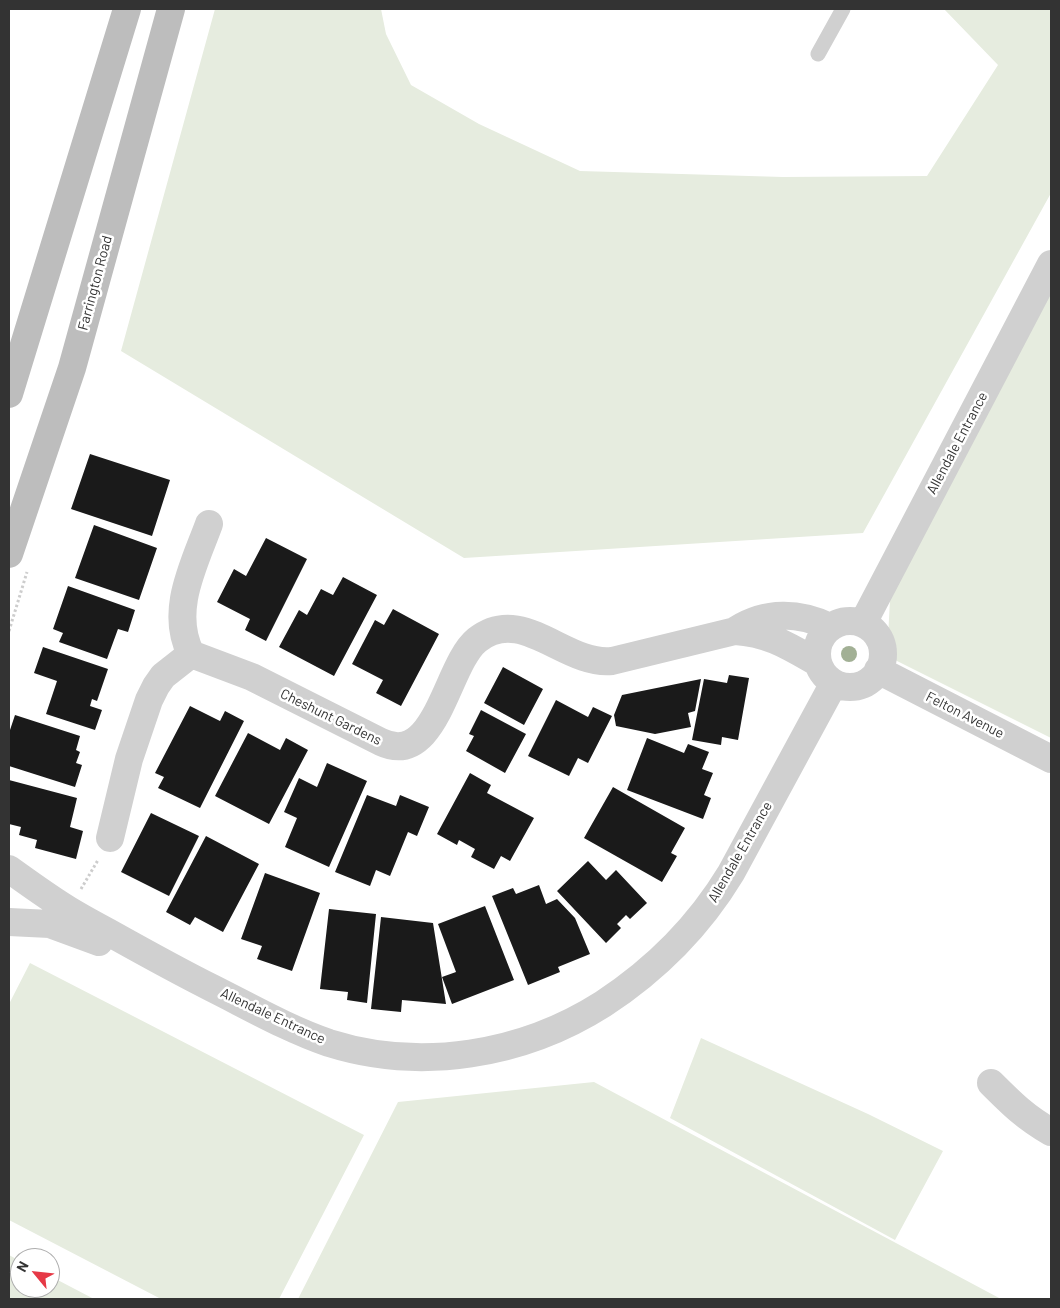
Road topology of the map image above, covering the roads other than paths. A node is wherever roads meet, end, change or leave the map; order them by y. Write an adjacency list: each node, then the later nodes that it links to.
1 (126, 9): 6 (main road)
2 (171, 9): 8 (main road, Farrington Road)
3 (843, 9): 4 (lane)
4 (818, 54)
5 (1051, 264): 9 (street, Allendale Entrance)
6 (9, 394)
7 (209, 524): 12 (street)
8 (9, 554)
9 (863, 623): 10 (street); 13 (street)
10 (830, 627): 11 (street); 14 (street, Allendale Entrance)
11 (735, 631): 12 (street, Cheshunt Gardens); 14 (street)
12 (191, 654): 16 (street)
13 (878, 670): 14 (street); 15 (street, Felton Avenue)
14 (826, 673): 19 (street, Allendale Entrance)
15 (1051, 759)
16 (110, 838)
17 (9, 869): 19 (street, Allendale Entrance)
18 (9, 922): 19 (street, Allendale Entrance)
19 (166, 965)
20 (991, 1083): 21 (street)
21 (1051, 1132)

